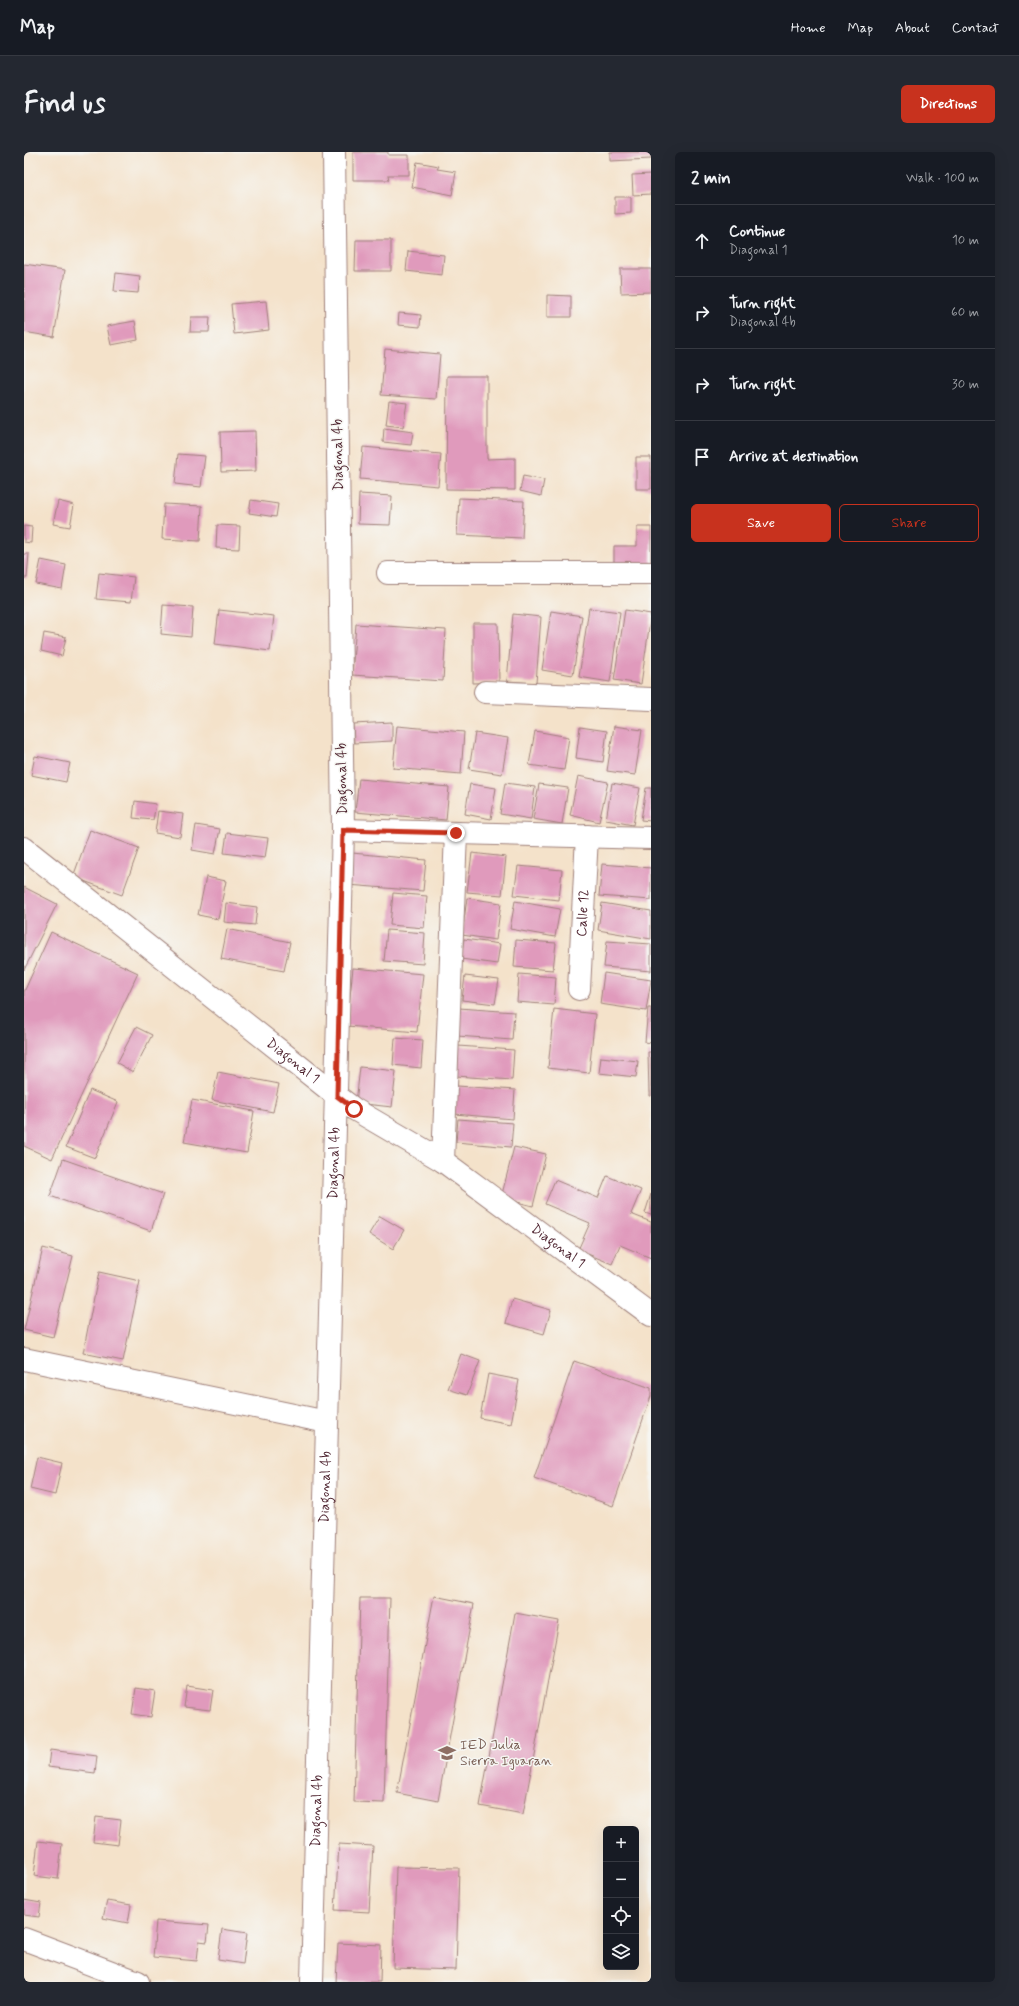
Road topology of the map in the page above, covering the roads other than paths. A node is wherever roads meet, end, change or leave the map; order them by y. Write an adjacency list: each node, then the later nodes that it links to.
1 (334, 152): 6 (street, Diagonal 4b)
2 (388, 573): 3 (street)
3 (651, 573)
4 (485, 692): 5 (street)
5 (651, 699)
6 (343, 830): 7 (street); 12 (street, Diagonal 4b)
7 (456, 833): 8 (street); 13 (street)
8 (587, 836): 9 (street); 11 (street, Calle 12)
9 (651, 838)
10 (24, 848): 12 (street, Diagonal 1)
11 (579, 990)
12 (337, 1096): 13 (street, Diagonal 1); 16 (street, Diagonal 4b)
13 (444, 1162): 14 (street, Diagonal 1)
14 (651, 1315)
15 (24, 1359): 16 (street)
16 (327, 1422): 19 (street, Diagonal 4b)
17 (24, 1939): 18 (street)
18 (138, 1982)
19 (312, 1982)

